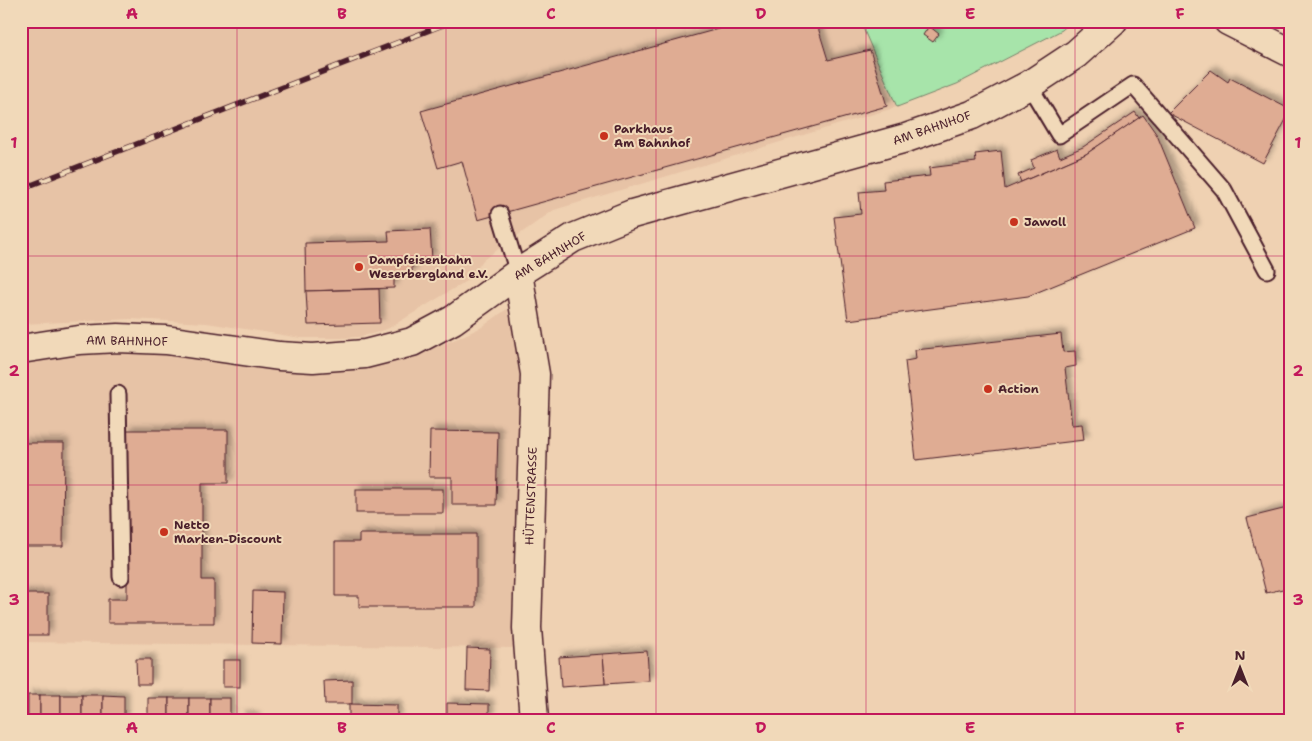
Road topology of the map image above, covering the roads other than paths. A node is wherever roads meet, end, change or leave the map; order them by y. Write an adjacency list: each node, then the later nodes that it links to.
1 (1113, 21): 4 (street, AM BAHNHOF)
2 (1228, 21): 3 (street)
3 (1291, 53)
4 (1030, 85): 6 (lane); 7 (street, AM BAHNHOF)
5 (500, 214): 7 (lane)
6 (1267, 270)
7 (518, 273): 8 (street, AM BAHNHOF); 11 (street, HÜTTENSTRASSE)
8 (21, 349)
9 (118, 394): 10 (lane)
10 (121, 577)
11 (534, 720)

